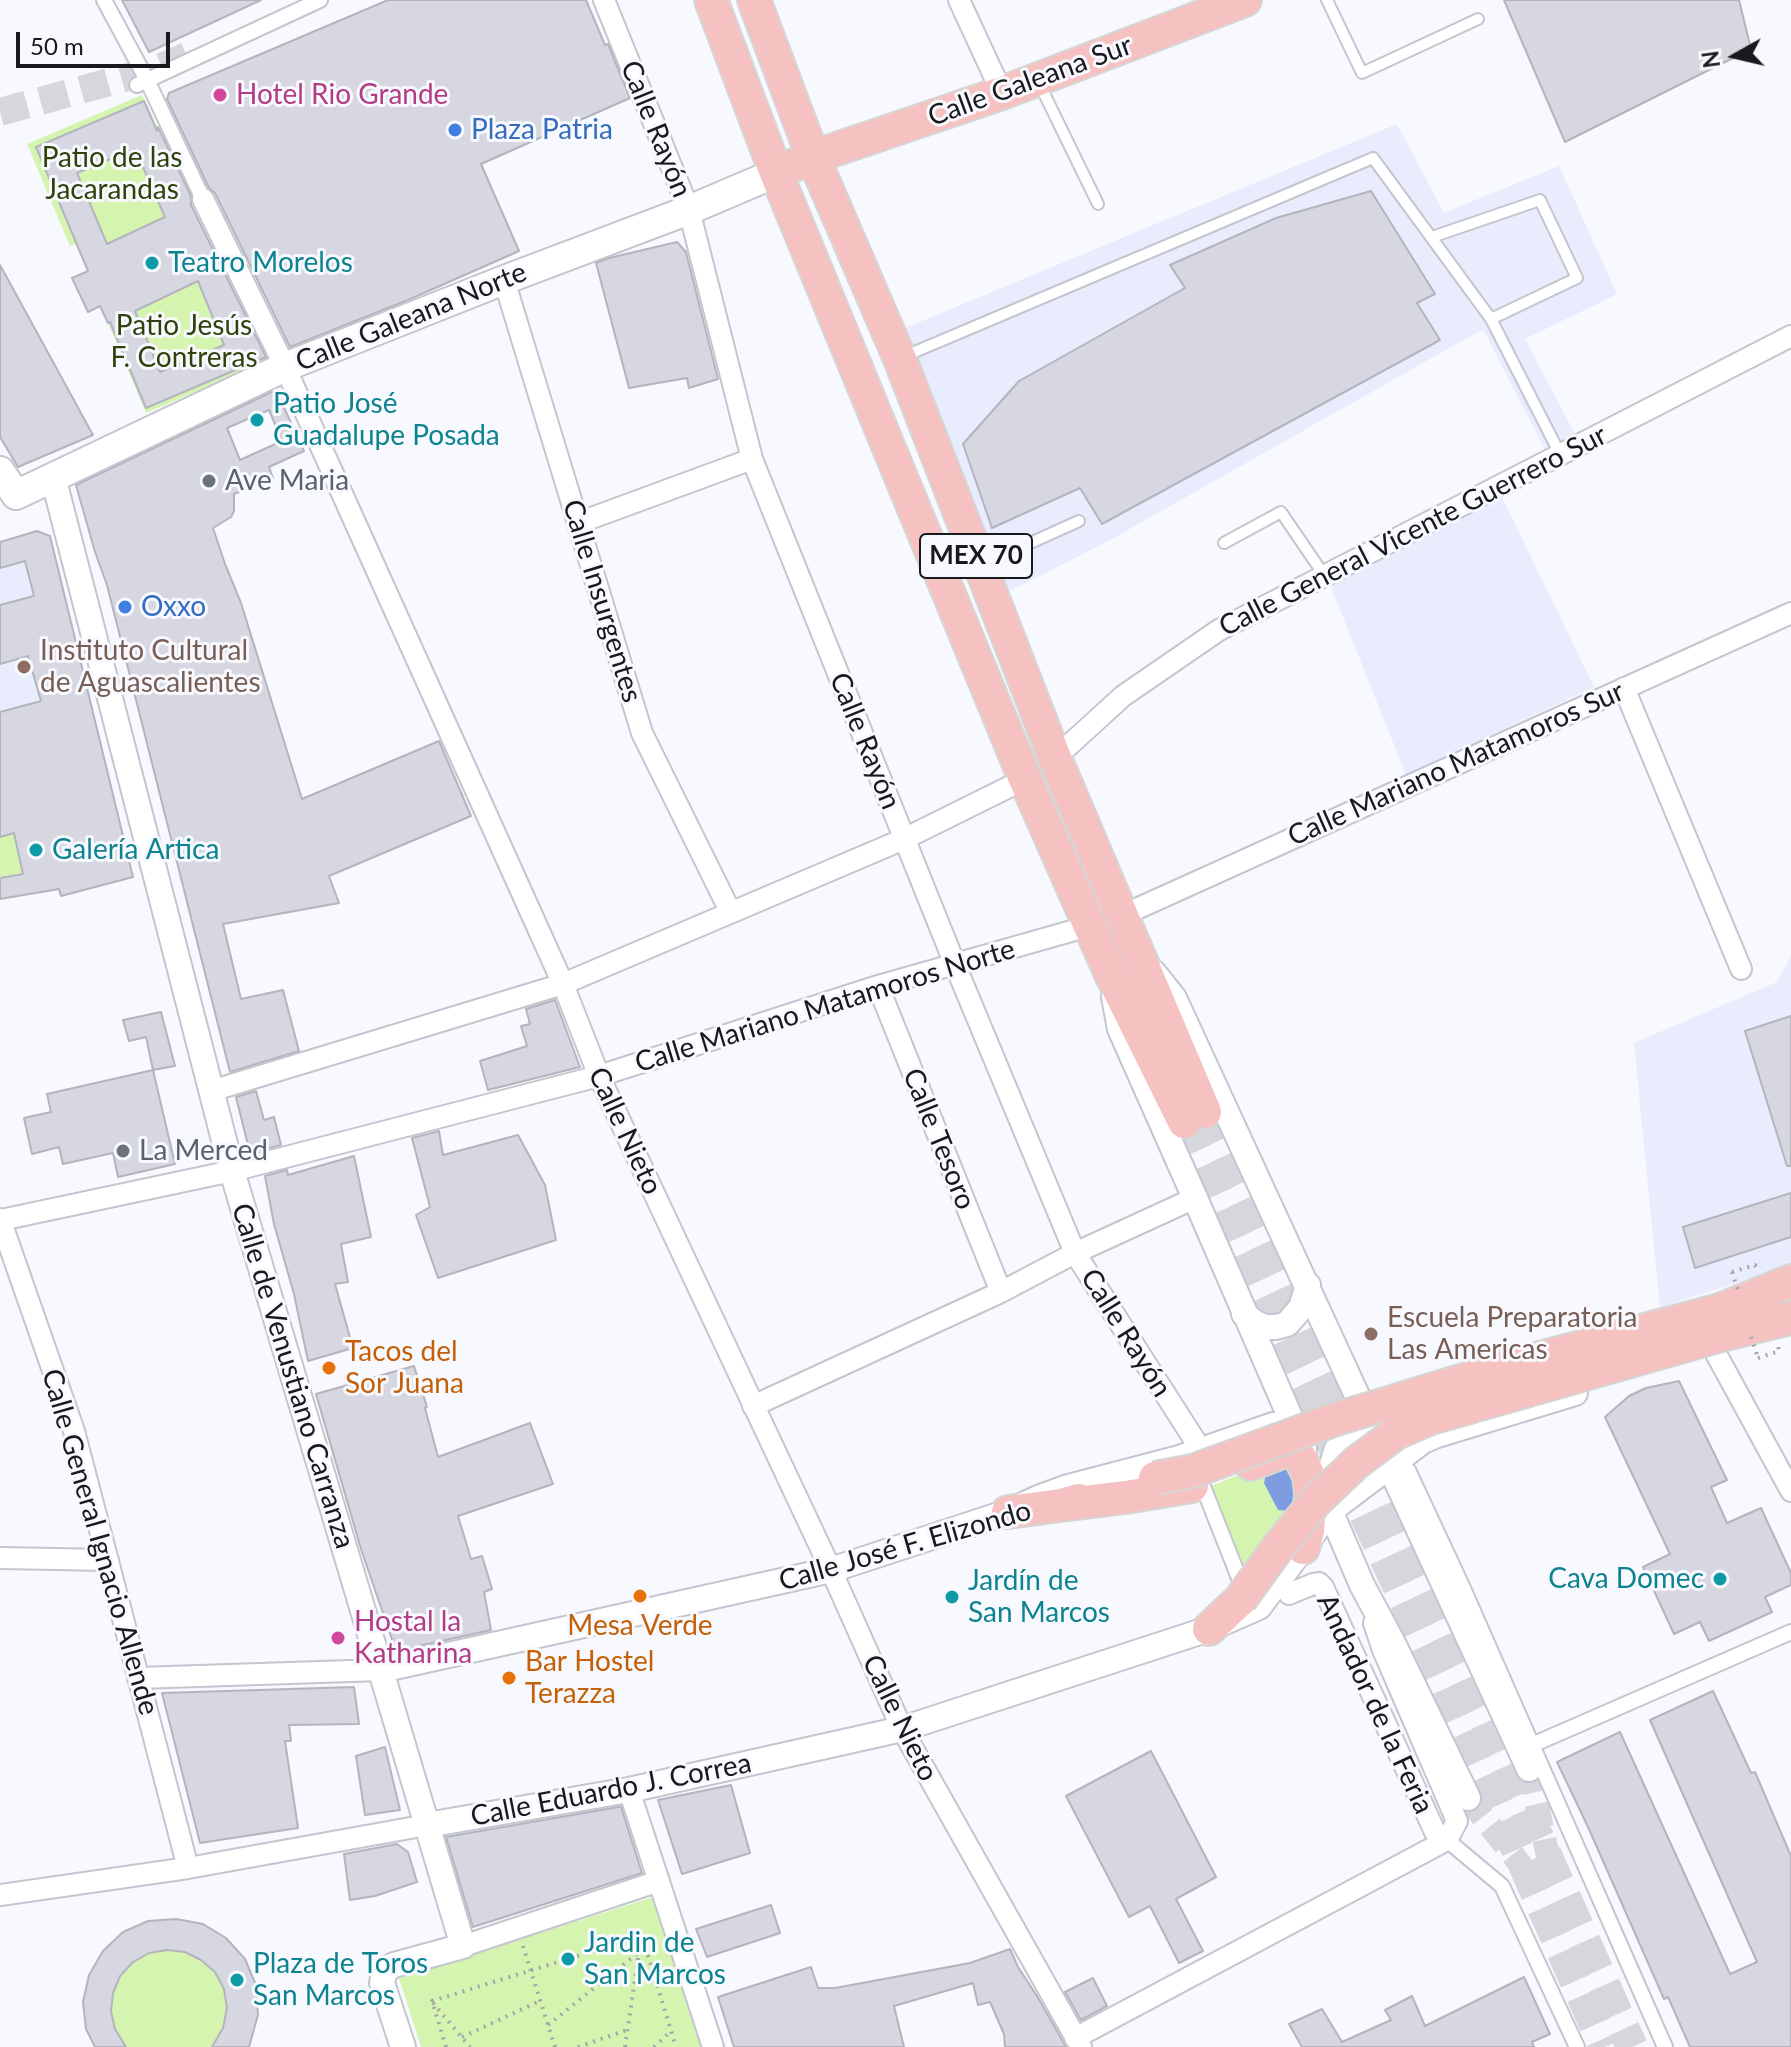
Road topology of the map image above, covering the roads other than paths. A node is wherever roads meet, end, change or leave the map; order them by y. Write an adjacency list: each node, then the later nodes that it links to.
1 (104, 0): 11 (street)
2 (320, 0): 11 (street)
3 (604, 0): 17 (street, Calle Rayón)
4 (711, 0): 14 (main road, MEX 70)
5 (754, 0): 13 (main road, MEX 70)
6 (959, 0): 12 (street)
7 (1245, 0): 10 (main road, Calle Galeana Sur)
8 (1327, 0): 9 (lane)
9 (1478, 19)
10 (1037, 80): 12 (main road, Calle Galeana Sur); 16 (lane)
11 (142, 82): 15 (street)
12 (1002, 93): 13 (main road, Calle Galeana Sur)
13 (813, 157): 14 (main road, Calle Galeana Norte); 22 (main road, MEX 70)
14 (776, 173): 17 (main road, Calle Galeana Norte); 37 (main road, MEX 70)
15 (203, 199): 23 (street, Calle Nieto)
16 (1098, 204)
17 (689, 210): 19 (main road, Calle Galeana Norte); 25 (street, Calle Rayón)
18 (1432, 237): 20 (lane); 20 (lane); 22 (lane)
19 (504, 280): 23 (main road, Calle Galeana Norte); 30 (street, Calle Insurgentes)
20 (1491, 319): 24 (lane)
21 (1791, 336): 24 (street, Calle General Vicente Guerrero Sur)
22 (900, 359): 32 (main road, MEX 70)
23 (285, 367): 27 (main road, Calle Galeana Norte); 46 (street, Calle Nieto)
24 (1560, 454): 33 (street, Calle General Vicente Guerrero Sur)
25 (752, 459): 30 (street); 38 (street, Calle Rayón)
26 (0, 471): 28 (main road)
27 (53, 477): 28 (main road, Calle Galeana Norte); 49 (street, Calle de Venustiano Carranza)
28 (8, 498)
29 (1079, 521): 32 (lane)
30 (578, 523): 39 (street, Calle Insurgentes)
31 (1224, 543): 33 (lane)
32 (980, 566): 36 (main road, MEX 70)
33 (1324, 575): 36 (street, Calle General Vicente Guerrero Sur)
34 (1791, 614): 35 (street, Calle Mariano Matamoros Sur)
35 (1624, 688): 40 (street, Calle Mariano Matamoros Sur); 44 (street)
36 (1055, 758): 40 (main road, MEX 70)
37 (1025, 779): 38 (street); 41 (main road, MEX 70)
38 (904, 839): 39 (street); 43 (street, Calle Rayón)
39 (730, 911): 46 (street)
40 (1121, 916): 42 (main road, MEX 70)
41 (1089, 926): 43 (street, Calle Mariano Matamoros Norte); 45 (main road, MEX 70)
42 (1139, 956): 45 (main road, MEX 70); 55 (street, MEX 70)
43 (955, 964): 47 (street, Calle Mariano Matamoros Norte); 53 (street, Calle Rayón)
44 (1741, 969)
45 (1111, 974): 51 (street, MEX 70)
46 (563, 984): 48 (street, Calle Nieto); 49 (street)
47 (878, 986): 48 (street, Calle Mariano Matamoros Norte); 56 (street, Calle Tesoro)
48 (599, 1076): 50 (street, Calle Mariano Matamoros Norte); 62 (street, Calle Nieto)
49 (211, 1091): 50 (street, Calle de Venustiano Carranza)
50 (232, 1171): 52 (street, Calle Mariano Matamoros Norte); 83 (street, Calle de Venustiano Carranza)
51 (1195, 1198): 53 (street); 57 (street, MEX 70)
52 (0, 1220): 76 (street, Calle General Ignacio Allende)
53 (1075, 1253): 56 (street); 65 (street, Calle Rayón)
54 (1791, 1279): 59 (main road, Calle José F. Elizondo); 60 (street)
55 (1308, 1285): 57 (street); 61 (street, MEX 70)
56 (1001, 1292): 62 (street)
57 (1244, 1314): 63 (street, MEX 70)
58 (1786, 1329): 59 (main road, Calle José F. Elizondo)
59 (1720, 1332): 67 (street, Calle Eduardo J. Correa); 69 (street); 70 (main road, Calle José F. Elizondo, bridge); 79 (main road, Calle José F. Elizondo, bridge)
60 (1456, 1369): 61 (street); 64 (street)
61 (1358, 1396): 63 (street); 64 (street, MEX 70)
62 (753, 1406): 77 (street, Calle Nieto)
63 (1291, 1419): 65 (street); 66 (street); 71 (street, MEX 70)
64 (1372, 1423): 66 (street); 67 (street, MEX 70)
65 (1201, 1450): 72 (street)
66 (1336, 1451): 67 (street); 71 (street)
67 (1395, 1464): 71 (street, Calle Eduardo J. Correa); 86 (street, MEX 70); 86 (street)
68 (1202, 1484): 70 (main road); 73 (main road); 79 (street)
69 (1791, 1491)
70 (1061, 1505): 72 (main road, Calle José F. Elizondo)
71 (1330, 1511): 73 (street, Calle Eduardo J. Correa); 74 (street, MEX 70)
72 (1008, 1512): 77 (street, Calle José F. Elizondo)
73 (1303, 1548): 74 (street); 81 (street, Calle Eduardo J. Correa)
74 (1347, 1548): 78 (street, MEX 70)
75 (0, 1558): 76 (street)
76 (108, 1560): 84 (street, Calle General Ignacio Allende)
77 (831, 1570): 83 (street, Calle José F. Elizondo); 85 (street, Calle Nieto)
78 (1362, 1585): 88 (street, MEX 70); 90 (street)
79 (1240, 1592): 81 (main road, Calle José F. Elizondo)
80 (1289, 1594): 90 (street, Andador de la Feria)
81 (1209, 1629): 85 (street, Calle Eduardo J. Correa)
82 (1791, 1632): 86 (street)
83 (381, 1670): 84 (street, Calle José F. Elizondo); 89 (street, Calle de Venustiano Carranza)
84 (138, 1678): 91 (street, Calle General Ignacio Allende)
85 (902, 1729): 87 (street, Calle Eduardo J. Correa); 95 (street, Calle Nieto)
86 (1530, 1757): 99 (street)
87 (629, 1790): 89 (street, Calle Eduardo J. Correa); 92 (street)
88 (1468, 1798)
89 (427, 1825): 91 (street, Calle Eduardo J. Correa); 94 (street, Calle de Venustiano Carranza)
90 (1447, 1840): 95 (street); 98 (street, Andador de la Feria)
91 (188, 1868): 93 (street, Calle Eduardo J. Correa)
92 (659, 1881): 94 (street); 97 (street)
93 (0, 1895)
94 (463, 1946): 96 (street)
95 (1078, 2042)
96 (403, 2047)
97 (713, 2047)
98 (1577, 2047)
99 (1665, 2047)

